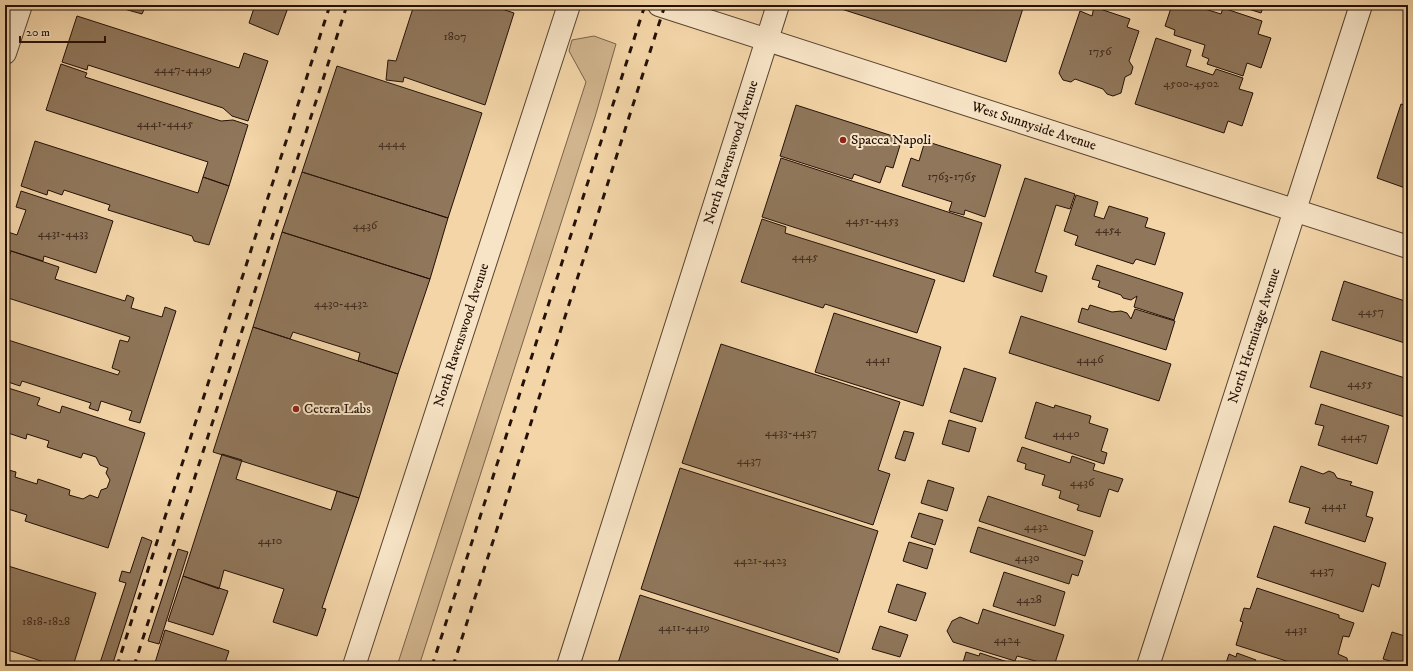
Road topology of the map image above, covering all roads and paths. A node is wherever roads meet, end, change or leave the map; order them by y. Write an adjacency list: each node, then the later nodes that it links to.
1 (21, 5): 7 (street)
2 (569, 5): 10 (street, North Ravenswood Avenue)
3 (659, 5): 6 (street, West Sunnyside Avenue)
4 (778, 5): 6 (street, North Ravenswood Avenue)
5 (1361, 5): 8 (street, North Hermitage Avenue)
6 (766, 40): 8 (street, West Sunnyside Avenue); 11 (street, North Ravenswood Avenue)
7 (5, 53)
8 (1295, 210): 9 (street, West Sunnyside Avenue); 12 (street, North Hermitage Avenue)
9 (1408, 247)
10 (354, 666)
11 (568, 666)
12 (1148, 666)

